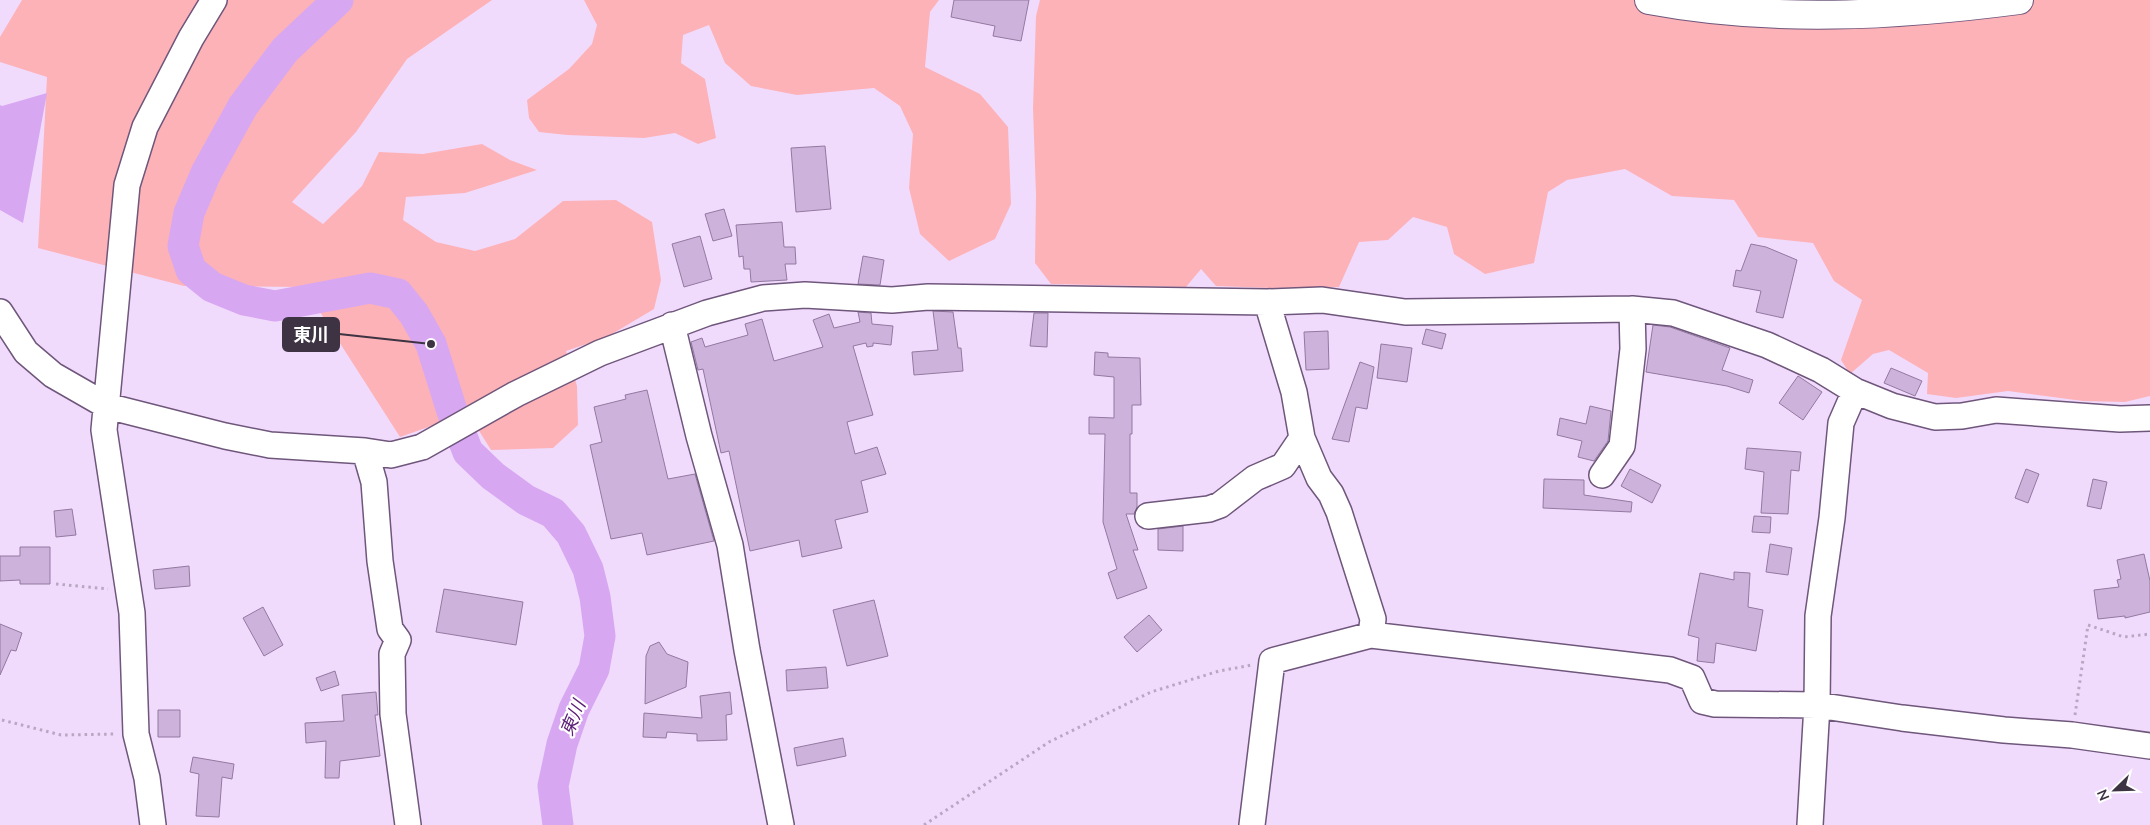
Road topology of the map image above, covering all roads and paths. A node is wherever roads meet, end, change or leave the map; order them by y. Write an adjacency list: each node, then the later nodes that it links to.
1 (214, 0): 9 (street)
2 (1649, 0): 3 (highway)
3 (2019, 0)
4 (1267, 302): 5 (street); 7 (street); 11 (street)
5 (1632, 309): 8 (street); 13 (street)
6 (0, 312): 9 (street)
7 (672, 325): 12 (street); 27 (street)
8 (1855, 391): 10 (street); 20 (street)
9 (107, 406): 12 (street); 16 (street)
10 (2150, 418)
11 (1302, 438): 14 (street); 18 (street)
12 (365, 451): 26 (street)
13 (1602, 475)
14 (1148, 516)
15 (56, 584): 16 (path)
16 (128, 591): 22 (street)
17 (2150, 634): 23 (path)
18 (1372, 635): 19 (street); 20 (street)
19 (1272, 661): 28 (path); 29 (street)
20 (1817, 705): 23 (street); 30 (street)
21 (2, 720): 22 (path)
22 (136, 734): 25 (street)
23 (2072, 735): 24 (street)
24 (2150, 746)
25 (153, 825)
26 (408, 825)
27 (780, 825)
28 (924, 825)
29 (1252, 825)
30 (1810, 825)

